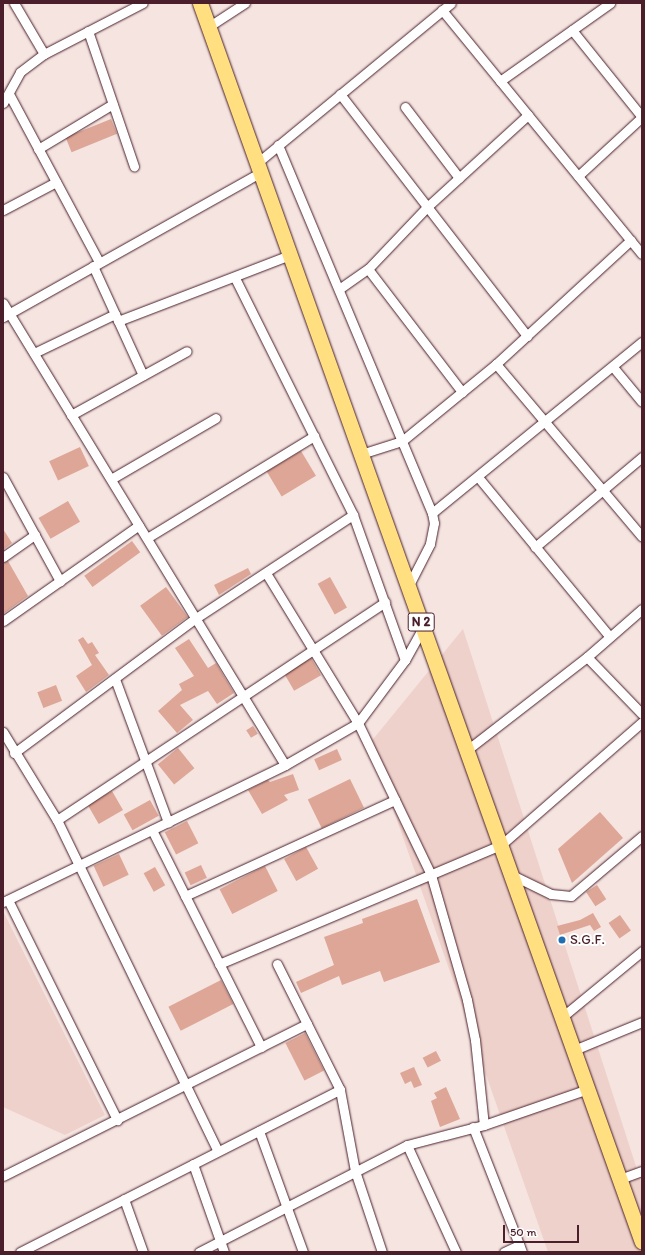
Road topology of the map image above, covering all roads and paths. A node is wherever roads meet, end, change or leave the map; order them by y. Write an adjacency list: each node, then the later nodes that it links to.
1 (14, 3): 11 (street)
2 (144, 3): 10 (street)
3 (200, 3): 8 (highway, N 2)
4 (245, 3): 8 (street)
5 (451, 3): 7 (street)
6 (610, 3): 9 (street)
7 (442, 10): 12 (street); 14 (street)
8 (208, 27): 23 (highway, N 2)
9 (572, 30): 12 (street); 19 (street)
10 (88, 31): 11 (street); 16 (street)
11 (44, 54): 13 (street)
12 (500, 81): 18 (street)
13 (8, 94): 15 (street); 21 (street)
14 (340, 94): 20 (street); 27 (street)
15 (3, 103)
16 (113, 104): 21 (street); 22 (street)
17 (405, 107): 25 (street)
18 (528, 115): 24 (street); 25 (street)
19 (642, 117): 24 (street)
20 (278, 145): 23 (street); 35 (street)
21 (38, 149): 26 (street)
22 (134, 166)
23 (259, 168): 31 (highway, N 2); 32 (street)
24 (578, 176): 29 (street)
25 (459, 178): 27 (street)
26 (56, 182): 28 (street); 32 (street)
27 (426, 208): 33 (street); 39 (street)
28 (3, 210)
29 (630, 240): 30 (street); 39 (street)
30 (642, 254)
31 (290, 256): 34 (street); 53 (highway, N 2)
32 (96, 264): 37 (street); 38 (street)
33 (368, 269): 35 (street); 46 (street)
34 (235, 278): 38 (street); 51 (street)
35 (340, 289): 52 (street)
36 (3, 303): 37 (street)
37 (6, 315): 42 (street)
38 (117, 318): 42 (street); 45 (street)
39 (527, 336): 43 (street)
40 (642, 342): 44 (street)
41 (187, 351): 45 (street)
42 (34, 353): 48 (street)
43 (496, 364): 46 (street); 50 (street)
44 (613, 367): 47 (street); 50 (street)
45 (143, 375): 48 (street)
46 (462, 392): 52 (street)
47 (642, 402)
48 (72, 415): 57 (street)
49 (216, 418): 57 (street)
50 (547, 422): 56 (street); 58 (street)
51 (314, 436): 60 (street); 64 (street)
52 (402, 441): 53 (street); 59 (street)
53 (361, 454): 69 (highway, N 2)
54 (642, 457): 58 (street)
55 (3, 477): 62 (street)
56 (478, 477): 59 (street); 65 (street)
57 (111, 479): 61 (street)
58 (603, 490): 63 (street); 65 (street)
59 (432, 513): 69 (street)
60 (353, 515): 67 (street); 70 (street)
61 (139, 525): 64 (street); 68 (street)
62 (35, 535): 66 (street); 68 (street)
63 (642, 537)
64 (147, 538): 72 (street)
65 (535, 547): 75 (street)
66 (3, 557)
67 (266, 573): 72 (street); 76 (street)
68 (60, 581): 73 (street)
69 (408, 587): 74 (highway, N 2)
70 (385, 602): 76 (street); 78 (street)
71 (642, 609): 75 (street)
72 (196, 618): 79 (street); 80 (street)
73 (3, 621)
74 (423, 627): 78 (street); 85 (highway, N 2)
75 (610, 637): 77 (street)
76 (313, 649): 80 (street); 82 (street)
77 (587, 657): 81 (street); 85 (street)
78 (405, 660): 82 (street)
79 (115, 679): 86 (street); 87 (street)
80 (242, 695): 87 (street); 88 (street)
81 (642, 714)
82 (358, 722): 88 (street); 89 (street)
83 (642, 722): 94 (street)
84 (3, 732): 86 (street)
85 (467, 750): 94 (highway, N 2)
86 (14, 754): 90 (street)
87 (145, 760): 90 (street); 91 (street)
88 (285, 765): 91 (street)
89 (395, 800): 96 (street); 98 (street)
90 (56, 820): 95 (street)
91 (168, 822): 92 (street)
92 (152, 830): 95 (street); 98 (street)
93 (641, 838): 97 (street)
94 (501, 845): 96 (street); 97 (highway, N 2)
95 (79, 866): 99 (street); 108 (street)
96 (431, 875): 101 (street); 112 (street)
97 (512, 876): 103 (highway, N 2)
98 (185, 896): 101 (street)
99 (6, 901): 111 (street)
100 (642, 951): 103 (street)
101 (219, 964): 106 (street)
102 (277, 964): 105 (street)
103 (562, 1017): 107 (highway, N 2)
104 (642, 1022): 107 (street)
105 (307, 1024): 106 (street); 110 (street)
106 (261, 1047): 108 (street)
107 (574, 1050): 109 (highway, N 2)
108 (186, 1085): 111 (street); 116 (street)
109 (588, 1089): 112 (street); 121 (highway, N 2)
110 (340, 1090): 114 (street); 118 (street)
111 (117, 1120): 120 (street)
112 (484, 1124): 113 (street)
113 (473, 1127): 115 (street); 126 (street)
114 (259, 1131): 116 (street); 123 (street)
115 (406, 1144): 118 (street); 133 (street)
116 (218, 1151): 117 (street)
117 (193, 1164): 122 (street); 124 (street)
118 (355, 1171): 123 (street); 132 (street)
119 (642, 1171): 121 (street)
120 (3, 1176)
121 (620, 1179): 125 (highway, N 2)
122 (124, 1199): 127 (street); 128 (street)
123 (286, 1206): 124 (street); 131 (street)
124 (220, 1241): 129 (street); 130 (street)
125 (642, 1242)
126 (520, 1248): 134 (street)
127 (20, 1252)
128 (143, 1252)
129 (199, 1252)
130 (224, 1252)
131 (303, 1252)
132 (382, 1252)
133 (456, 1252)
134 (504, 1252)

